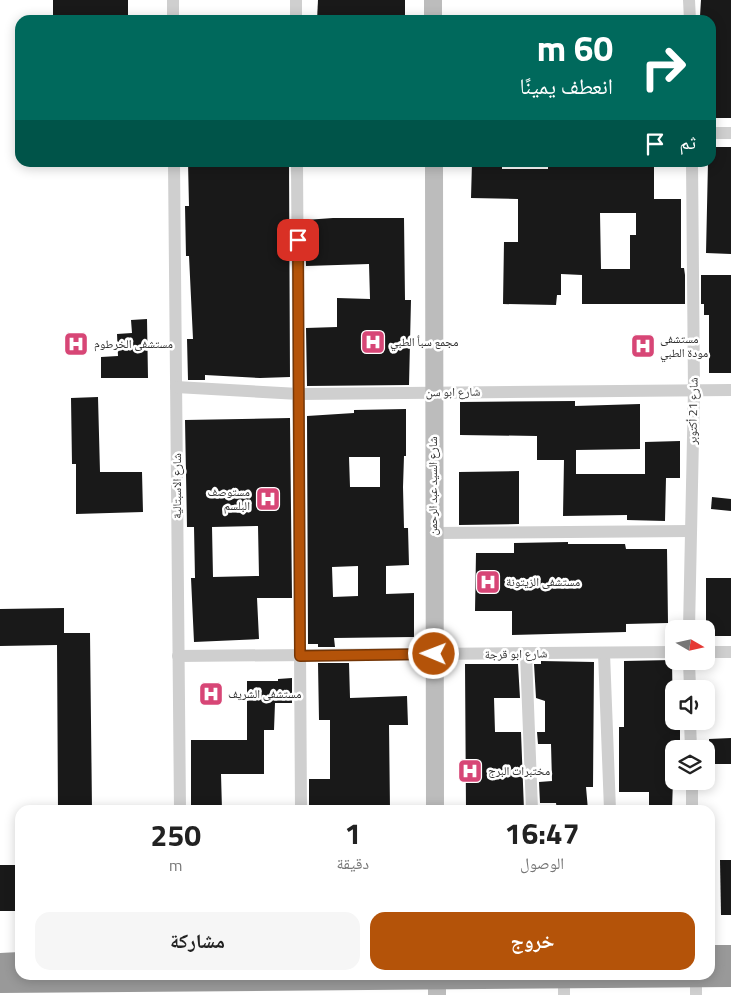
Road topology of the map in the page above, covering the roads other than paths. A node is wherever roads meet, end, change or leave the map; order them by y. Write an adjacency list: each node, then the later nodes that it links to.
1 (173, 0): 5 (street)
2 (296, 0): 6 (street)
3 (433, 0): 7 (street)
4 (689, 0): 8 (street)
5 (173, 15)
6 (296, 15)
7 (433, 15)
8 (690, 15)
9 (716, 133): 10 (street)
10 (731, 133)
11 (174, 167): 15 (street, شارع الاسبتالية)
12 (297, 167): 19 (street)
13 (434, 167): 18 (street, شارع السيد عبد الرحمن)
14 (692, 167): 16 (street, شارع 21 أكتوبر)
15 (176, 387): 19 (street, شارع ابو سن); 29 (street, شارع الاسبتالية)
16 (694, 390): 17 (street, شارع ابو سن); 18 (street, شارع ابو سن); 20 (street, شارع 21 أكتوبر)
17 (731, 390)
18 (433, 392): 19 (street, شارع ابو سن); 21 (street, شارع السيد عبد الرحمن)
19 (298, 394): 30 (street)
20 (690, 531): 21 (street); 22 (street, شارع 21 أكتوبر)
21 (434, 533): 27 (street, شارع السيد عبد الرحمن)
22 (689, 620)
23 (665, 652): 26 (street, شارع ابو قرجة)
24 (715, 652): 25 (street)
25 (731, 652)
26 (604, 653): 28 (street, شارع ابو قرجة); 36 (street)
27 (434, 654): 28 (street, شارع ابو قرجة); 30 (street, شارع ابو قرجة); 34 (street, شارع السيد عبد الرحمن)
28 (526, 654): 35 (street)
29 (178, 656): 30 (street, شارع ابو قرجة); 32 (street, شارع الاسبتالية)
30 (300, 656): 33 (street)
31 (692, 790): 37 (street)
32 (180, 805)
33 (301, 805)
34 (435, 805)
35 (532, 805)
36 (610, 805)
37 (692, 805)
38 (715, 956): 39 (highway)
39 (731, 956)
40 (15, 963): 41 (highway)
41 (0, 964)
42 (731, 976): 43 (highway)
43 (715, 979)
44 (491, 980): 49 (highway)
45 (564, 980): 51 (street)
46 (652, 980): 48 (highway)
47 (0, 982): 50 (highway)
48 (696, 982)
49 (437, 983): 50 (highway)
50 (181, 987)
51 (564, 995)

